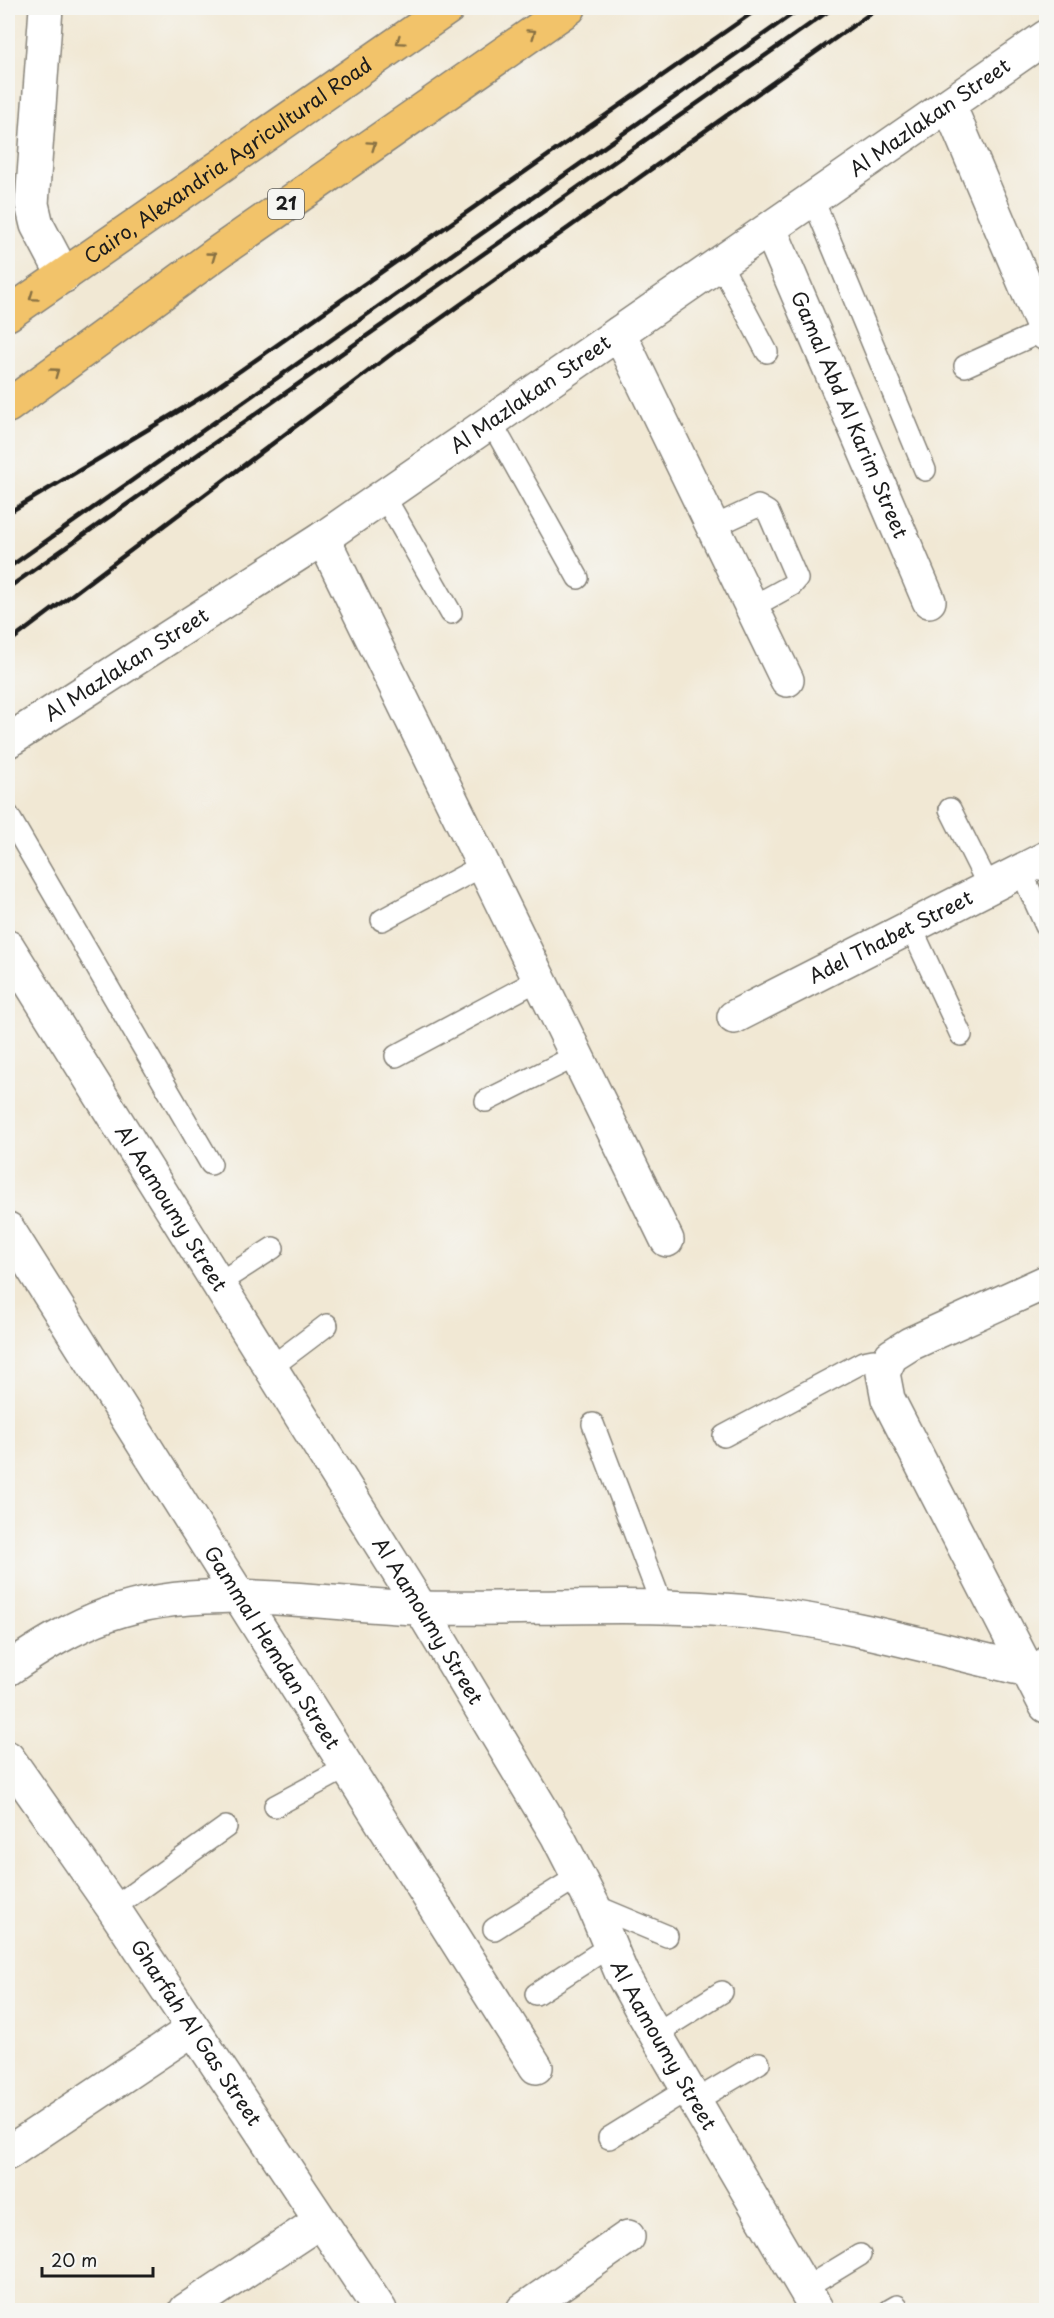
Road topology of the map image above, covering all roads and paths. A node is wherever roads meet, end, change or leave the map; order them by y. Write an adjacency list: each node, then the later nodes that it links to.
1 (46, 8): 9 (street)
2 (448, 8): 9 (highway, Cairo, Alexandria Agricultural Road, one-way to 9)
3 (569, 8): 15 (highway, 21, one-way to 3)
4 (1047, 38): 5 (street, Al Mazlakan Street)
5 (949, 105): 6 (street, Al Mazlakan Street); 11 (street)
6 (812, 197): 7 (street, Al Mazlakan Street); 17 (lane)
7 (770, 229): 8 (street, Al Mazlakan Street); 22 (street, Gamal Abd Al Karim Street)
8 (720, 263): 12 (street, Al Mazlakan Street); 13 (lane)
9 (64, 276): 10 (highway, Cairo, Alexandria Agricultural Road, one-way to 10)
10 (8, 314)
11 (1046, 332): 14 (lane)
12 (619, 333): 16 (street, Al Mazlakan Street); 19 (street)
13 (766, 351)
14 (965, 366)
15 (8, 406)
16 (491, 422): 18 (street, Al Mazlakan Street); 21 (lane)
17 (925, 470)
18 (384, 496): 20 (street, Al Mazlakan Street); 24 (lane)
19 (713, 527): 23 (street); 23 (lane)
20 (323, 538): 26 (street, Al Mazlakan Street); 30 (street)
21 (578, 579)
22 (929, 601)
23 (752, 607): 25 (street)
24 (451, 613)
25 (787, 680)
26 (8, 741)
27 (950, 809): 31 (lane)
28 (8, 815): 42 (lane)
29 (1034, 864): 31 (street, Adel Thabet Street); 33 (lane)
30 (483, 866): 32 (lane); 36 (street)
31 (989, 887): 34 (street, Adel Thabet Street)
32 (382, 920)
33 (1047, 926)
34 (911, 927): 37 (street, Adel Thabet Street); 38 (lane)
35 (8, 947): 47 (street, Al Aamoumy Street)
36 (538, 980): 39 (lane); 40 (street)
37 (734, 1017)
38 (961, 1035)
39 (396, 1056)
40 (576, 1056): 41 (lane); 44 (street)
41 (486, 1101)
42 (210, 1164)
43 (8, 1229): 53 (street, Gammal Hemdan Street)
44 (668, 1240)
45 (273, 1248): 47 (lane)
46 (1047, 1282): 50 (street)
47 (217, 1284): 49 (street, Al Aamoumy Street)
48 (327, 1325): 49 (lane)
49 (270, 1368): 54 (street, Al Aamoumy Street)
50 (886, 1386): 52 (lane); 56 (street)
51 (592, 1424): 55 (lane)
52 (724, 1436)
53 (240, 1597): 54 (street); 57 (street); 60 (street, Gammal Hemdan Street)
54 (420, 1608): 55 (street); 63 (street, Al Aamoumy Street)
55 (663, 1608): 56 (street)
56 (1037, 1663): 58 (street)
57 (8, 1669)
58 (1047, 1706)
59 (8, 1758): 65 (street, Gharfah Al Gas Street)
60 (346, 1768): 61 (lane); 74 (street, Gammal Hemdan Street)
61 (275, 1806)
62 (226, 1827): 65 (lane)
63 (579, 1876): 64 (street, Al Aamoumy Street); 66 (lane)
64 (593, 1905): 67 (lane); 68 (street, Al Aamoumy Street)
65 (113, 1908): 71 (street, Gharfah Al Gas Street)
66 (494, 1929)
67 (668, 1936)
68 (610, 1946): 70 (lane); 72 (street, Al Aamoumy Street)
69 (722, 1992): 72 (lane)
70 (536, 1994)
71 (193, 2029): 77 (street); 78 (street, Gharfah Al Gas Street)
72 (655, 2034): 75 (street, Al Aamoumy Street)
73 (759, 2063): 75 (lane)
74 (536, 2067)
75 (692, 2095): 76 (lane); 81 (street, Al Aamoumy Street)
76 (609, 2138)
77 (8, 2153)
78 (319, 2222): 82 (street); 83 (street, Gharfah Al Gas Street)
79 (628, 2237): 84 (street)
80 (860, 2255): 81 (lane)
81 (811, 2300)
82 (186, 2310)
83 (380, 2310)
84 (523, 2310)

